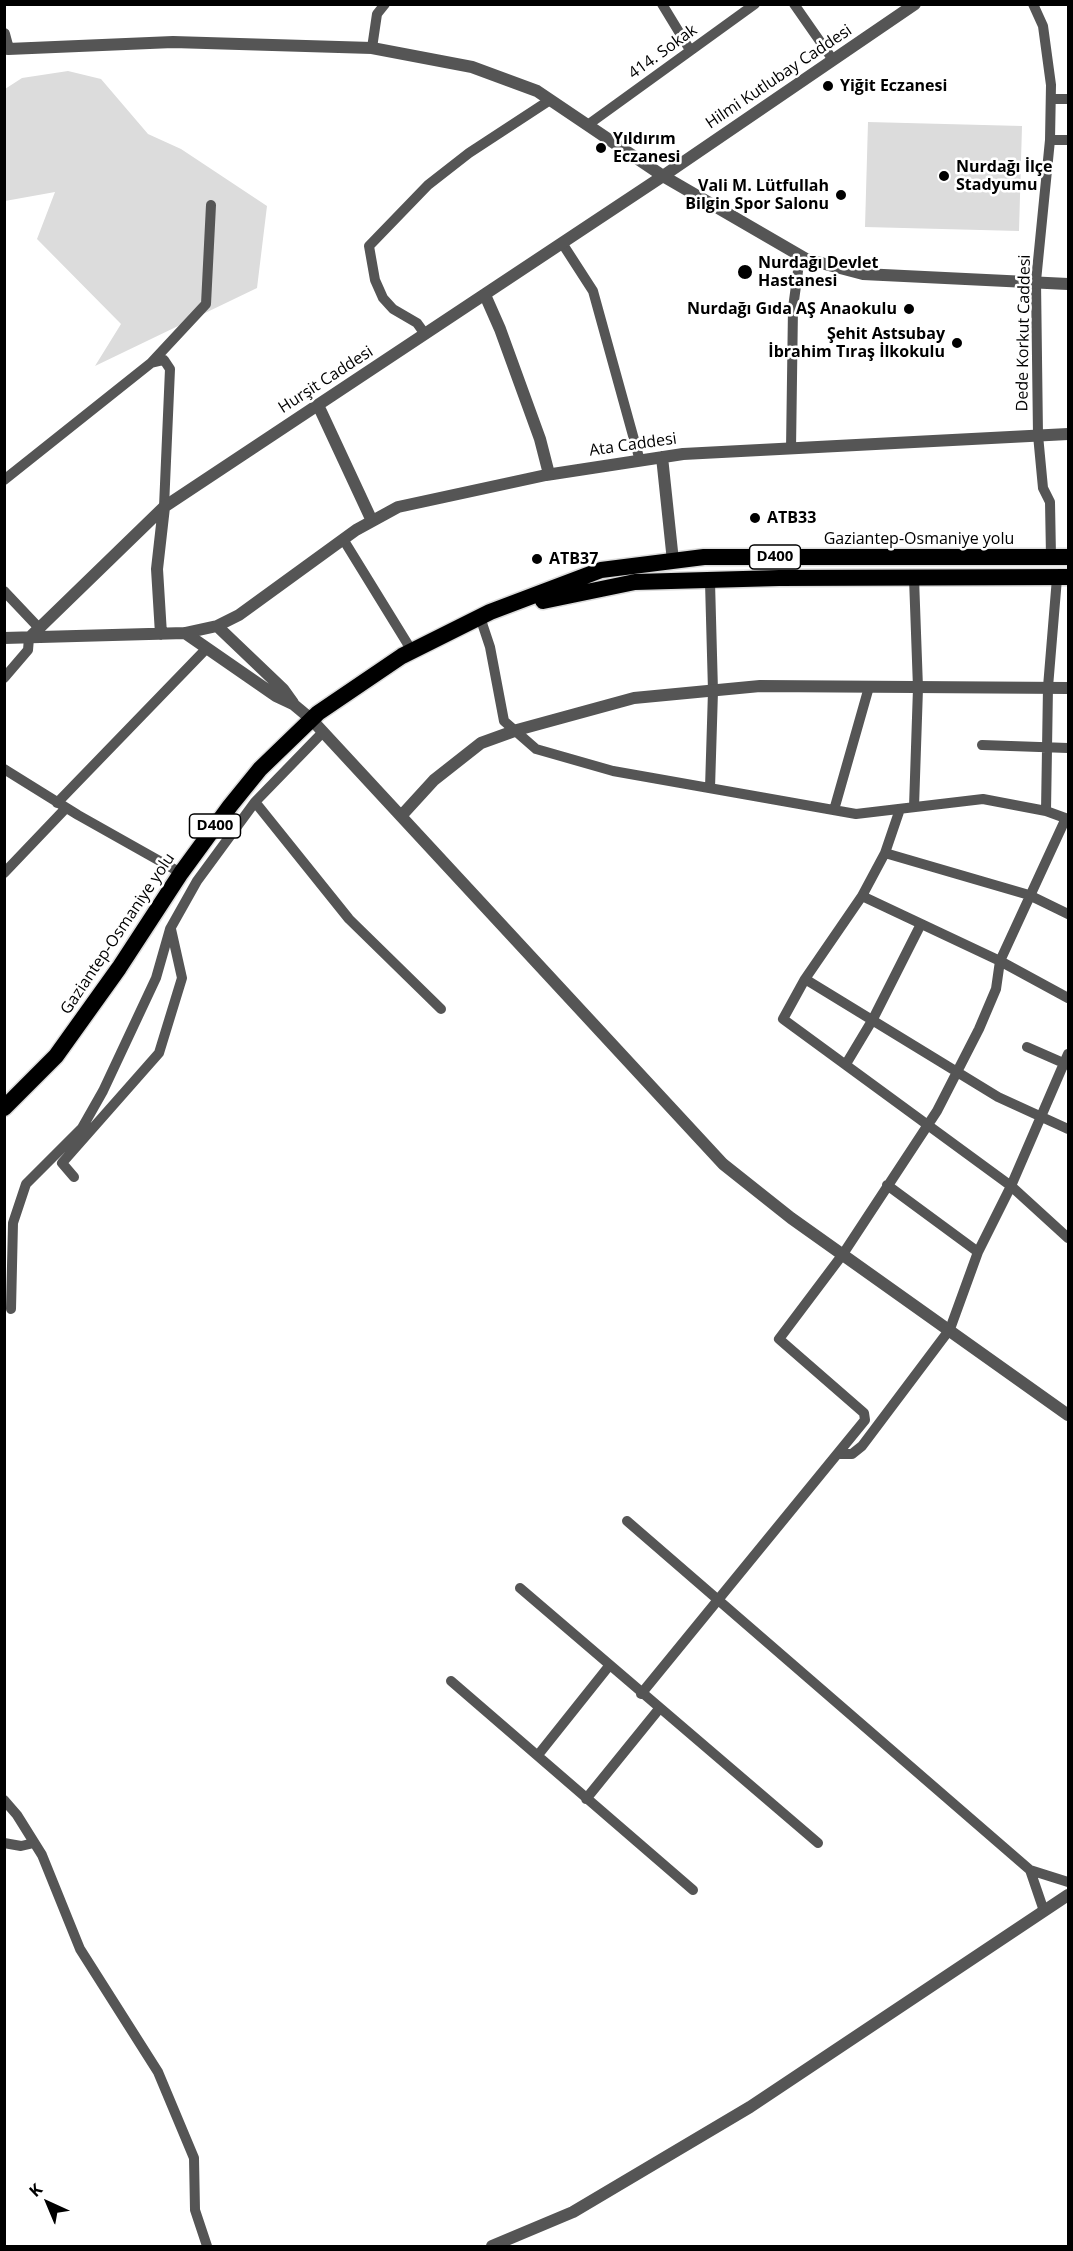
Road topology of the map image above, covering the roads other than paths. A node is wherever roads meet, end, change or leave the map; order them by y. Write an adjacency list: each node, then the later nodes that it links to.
1 (385, 4): 8 (street)
2 (662, 4): 10 (street)
3 (755, 4): 10 (street, 414. Sokak)
4 (794, 4): 11 (street)
5 (915, 4): 11 (street, Hilmi Kutlubay Caddesi)
6 (1033, 4): 12 (street, Dede Korkut Caddesi)
7 (4, 34): 9 (street)
8 (372, 48): 9 (street); 14 (street)
9 (6, 50)
10 (690, 50): 15 (street, 414. Sokak)
11 (833, 60): 18 (street, Hilmi Kutlubay Caddesi)
12 (1051, 99): 13 (street); 16 (street, Dede Korkut Caddesi)
13 (1068, 99)
14 (550, 100): 15 (street); 25 (street)
15 (589, 124): 18 (street)
16 (1050, 140): 17 (street); 22 (street, Dede Korkut Caddesi)
17 (1068, 140)
18 (663, 176): 20 (street, Hurşit Caddesi); 21 (street)
19 (211, 205): 26 (street)
20 (562, 243): 24 (street, Hurşit Caddesi); 34 (street)
21 (800, 255): 22 (street); 32 (street)
22 (1036, 282): 23 (street); 31 (street, Dede Korkut Caddesi)
23 (1068, 285)
24 (485, 295): 25 (street, Hurşit Caddesi); 35 (street)
25 (425, 334): 29 (street, Hurşit Caddesi)
26 (165, 347): 27 (street); 28 (street)
27 (164, 360): 28 (street); 37 (street)
28 (151, 363): 36 (street)
29 (318, 405): 37 (street, Hurşit Caddesi); 38 (street)
30 (1068, 434): 31 (street, Ata Caddesi)
31 (1038, 435): 32 (street, Ata Caddesi); 40 (street, Dede Korkut Caddesi)
32 (791, 449): 33 (street, Ata Caddesi)
33 (662, 458): 34 (street, Ata Caddesi); 42 (street)
34 (640, 461): 35 (street, Ata Caddesi)
35 (549, 474): 38 (street, Ata Caddesi)
36 (4, 480)
37 (164, 507): 50 (street, Hurşit Caddesi); 52 (street)
38 (372, 521): 39 (street, Ata Caddesi)
39 (343, 539): 47 (street, Ata Caddesi); 57 (street)
40 (1051, 556): 41 (highway, Gaziantep-Osmaniye yolu / D400); 42 (highway, Gaziantep-Osmaniye yolu / D400)
41 (1068, 557)
42 (673, 561): 48 (highway, Gaziantep-Osmaniye yolu / D400)
43 (914, 578): 44 (highway, Gaziantep-Osmaniye yolu / D400); 45 (highway, Gaziantep-Osmaniye yolu / D400); 61 (street)
44 (1063, 578): 60 (street)
45 (710, 582): 48 (highway, Gaziantep-Osmaniye yolu / D400); 63 (street)
46 (4, 591): 50 (street)
47 (239, 615): 49 (street); 53 (street)
48 (485, 615): 57 (highway, Gaziantep-Osmaniye yolu / D400); 66 (street)
49 (216, 626): 51 (street); 53 (street)
50 (39, 628): 55 (street, Hurşit Caddesi)
51 (185, 633): 52 (street); 56 (street)
52 (161, 634): 55 (street)
53 (227, 635): 56 (street); 64 (street)
54 (4, 638): 55 (street)
55 (28, 638): 58 (street)
56 (207, 648): 64 (street); 74 (street)
57 (412, 651): 65 (highway, Gaziantep-Osmaniye yolu / D400)
58 (4, 678)
59 (869, 687): 61 (street); 63 (street); 77 (street)
60 (1048, 687): 61 (street); 62 (street); 69 (street)
61 (918, 688): 75 (street)
62 (1068, 688)
63 (714, 691): 66 (street); 72 (street)
64 (293, 704): 65 (street)
65 (311, 719): 67 (street); 83 (highway, Gaziantep-Osmaniye yolu / D400)
66 (517, 730): 72 (street); 79 (street)
67 (323, 732): 73 (street); 79 (street)
68 (982, 745): 69 (street)
69 (1047, 746): 70 (street); 78 (street)
70 (1068, 748)
71 (4, 769): 74 (street)
72 (710, 788): 77 (street)
73 (255, 802): 88 (street); 92 (street)
74 (62, 805): 82 (street); 83 (street)
75 (914, 807): 76 (street); 78 (street)
76 (900, 809): 77 (street); 81 (street)
77 (834, 810)
78 (1046, 811): 80 (street)
79 (402, 815): 107 (street)
80 (1067, 819): 84 (street)
81 (885, 853): 84 (street); 85 (street)
82 (4, 873)
83 (181, 873): 98 (highway, Gaziantep-Osmaniye yolu / D400)
84 (1029, 894): 86 (street); 89 (street)
85 (862, 896): 87 (street); 90 (street)
86 (1068, 914)
87 (921, 924): 89 (street); 93 (street)
88 (171, 929): 102 (street); 108 (street)
89 (1000, 961): 91 (street); 97 (street)
90 (805, 979): 93 (street); 96 (street)
91 (1068, 999)
92 (441, 1009)
93 (873, 1019): 96 (street); 97 (street)
94 (1027, 1047): 95 (street)
95 (1067, 1061): 99 (street)
96 (846, 1064): 100 (street)
97 (958, 1073): 99 (street); 100 (street)
98 (4, 1108)
99 (1041, 1115): 101 (street); 104 (street)
100 (929, 1123): 103 (street); 104 (street)
101 (1068, 1129)
102 (74, 1177)
103 (887, 1185): 106 (street); 107 (street)
104 (1011, 1186): 105 (street); 106 (street)
105 (1068, 1238)
106 (978, 1252): 109 (street)
107 (843, 1254): 109 (street); 111 (street)
108 (11, 1309)
109 (950, 1329): 110 (street); 111 (street)
110 (1068, 1415)
111 (840, 1454): 114 (street)
112 (627, 1521): 114 (street)
113 (520, 1588): 115 (street)
114 (719, 1601): 117 (street); 126 (street)
115 (609, 1666): 117 (street); 119 (street)
116 (451, 1681): 119 (street)
117 (641, 1694): 118 (street)
118 (659, 1709): 120 (street); 125 (street)
119 (538, 1755): 120 (street)
120 (586, 1799): 128 (street)
121 (6, 1802): 122 (street); 124 (street)
122 (4, 1815)
123 (4, 1843): 124 (street)
124 (34, 1843): 131 (street)
125 (818, 1843)
126 (1030, 1870): 127 (street); 130 (street)
127 (1068, 1882)
128 (693, 1890)
129 (1068, 1895): 130 (street)
130 (1044, 1911): 132 (street)
131 (207, 2247)
132 (492, 2247)

